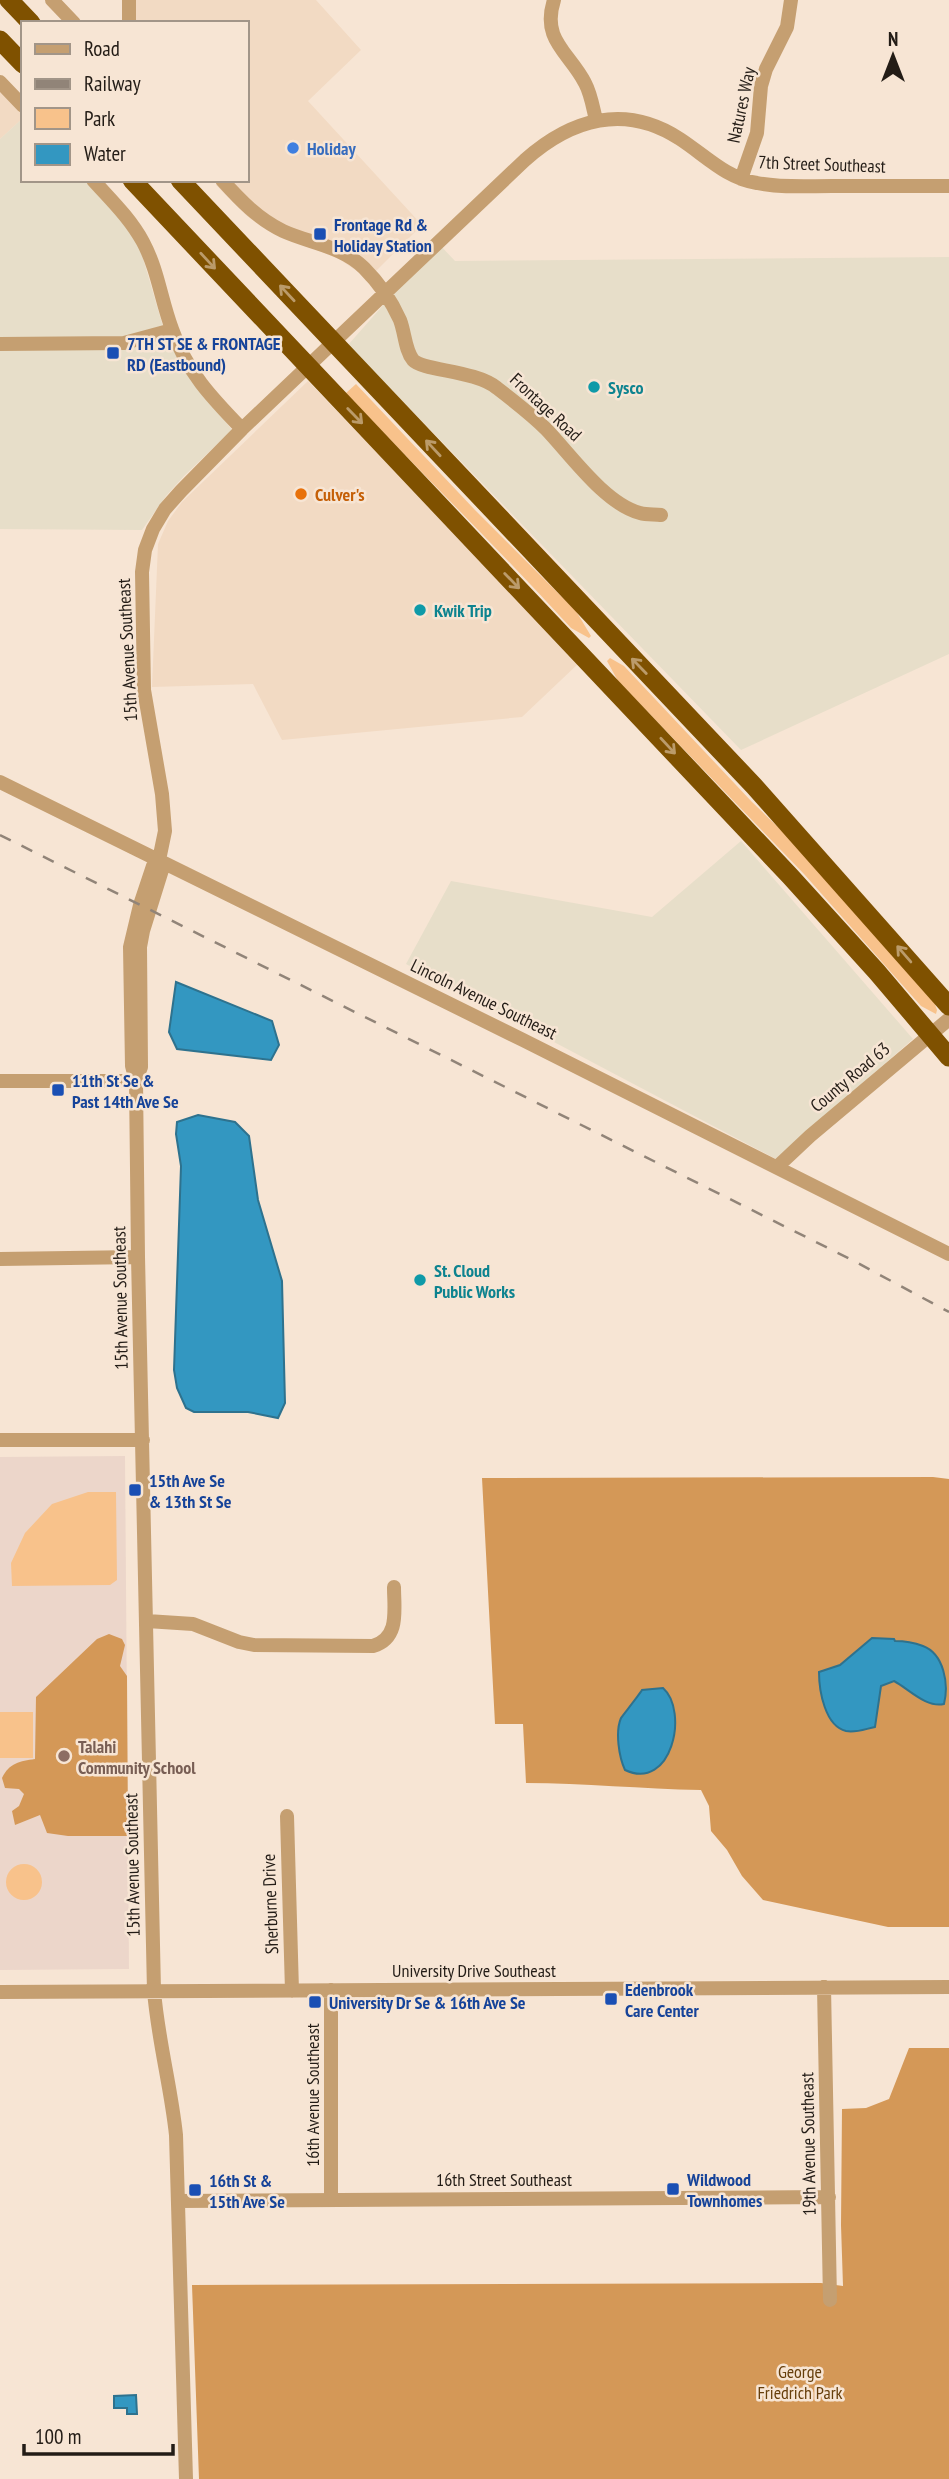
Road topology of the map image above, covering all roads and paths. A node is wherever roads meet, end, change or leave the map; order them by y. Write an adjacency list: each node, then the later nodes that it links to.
1 (9, 0): 6 (highway)
2 (52, 0): 7 (street)
3 (129, 0): 8 (street)
4 (554, 0): 13 (street)
5 (791, 0): 14 (street, Natures Way)
6 (29, 21)
7 (72, 21)
8 (129, 21)
9 (0, 40): 10 (highway)
10 (21, 62)
11 (0, 82): 12 (street)
12 (21, 104)
13 (596, 120): 14 (street, 7th Street Southeast); 20 (street, 7th Street Southeast)
14 (741, 179): 19 (street, 7th Street Southeast)
15 (95, 182): 21 (street)
16 (134, 182): 24 (highway, one-way to 24)
17 (182, 182): 22 (highway, one-way to 17)
18 (224, 182): 20 (street, Frontage Road)
19 (949, 186)
20 (385, 294): 22 (street, 7th Street Southeast); 26 (street, Frontage Road)
21 (172, 330): 23 (street); 25 (street)
22 (334, 343): 24 (street, 15th Avenue Southeast); 29 (highway, one-way to 22)
23 (0, 344)
24 (308, 367): 25 (street, 15th Avenue Southeast); 31 (highway, one-way to 31)
25 (242, 429): 28 (street, 15th Avenue Southeast)
26 (661, 515)
27 (0, 782): 28 (street, Lincoln Avenue Southeast)
28 (159, 860): 34 (street, 15th Avenue Southeast); 35 (street, Lincoln Avenue Southeast)
29 (949, 1006)
30 (949, 1019): 31 (street, County Road 63)
31 (930, 1035): 32 (highway); 35 (street, County Road 63)
32 (949, 1057)
33 (0, 1081): 34 (street)
34 (136, 1081): 37 (street, 15th Avenue Southeast)
35 (777, 1167): 36 (street, Lincoln Avenue Southeast)
36 (949, 1254)
37 (138, 1257): 38 (street); 40 (street, 15th Avenue Southeast)
38 (0, 1259)
39 (0, 1440): 40 (street)
40 (143, 1440): 42 (street, 15th Avenue Southeast)
41 (394, 1587): 42 (street)
42 (147, 1621): 49 (street, 15th Avenue Southeast)
43 (286, 1815): 47 (street, Sherburne Drive)
44 (824, 1987): 45 (street, University Drive Southeast); 46 (street, University Drive Southeast); 50 (street, 19th Avenue Southeast)
45 (949, 1987)
46 (331, 1990): 47 (street, University Drive Southeast); 51 (street, 16th Avenue Southeast)
47 (292, 1991): 49 (street, University Drive Southeast)
48 (0, 1992): 49 (street, University Drive Southeast)
49 (154, 1992): 52 (street, 15th Avenue Southeast)
50 (829, 2197): 51 (street, 16th Street Southeast); 53 (street, 19th Avenue Southeast)
51 (331, 2199): 52 (street, 16th Street Southeast)
52 (179, 2201): 54 (street, 15th Avenue Southeast)
53 (830, 2300)
54 (186, 2479)

